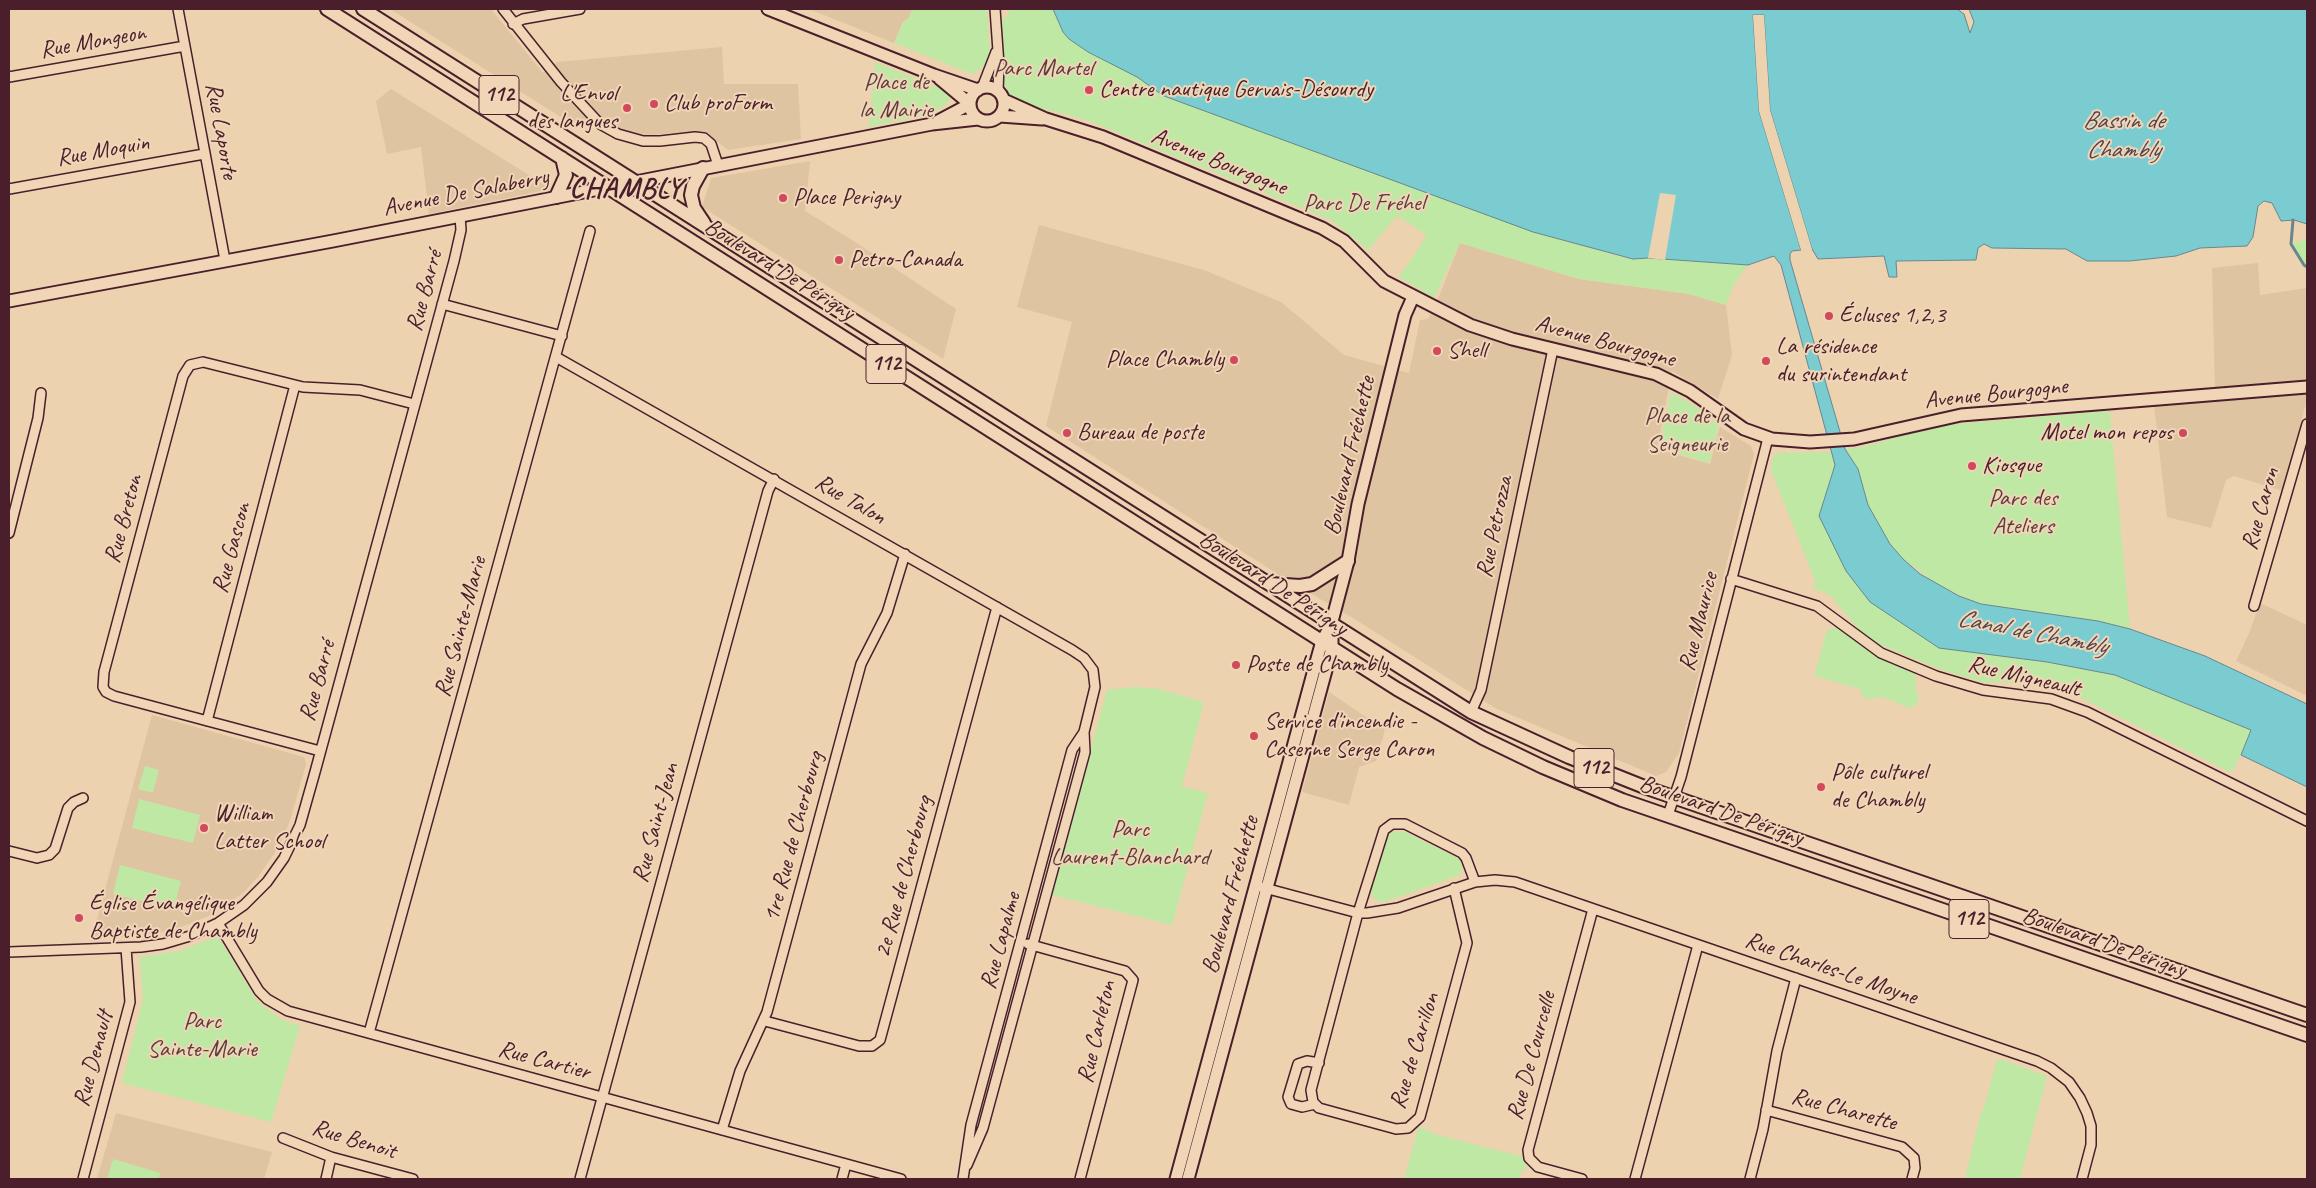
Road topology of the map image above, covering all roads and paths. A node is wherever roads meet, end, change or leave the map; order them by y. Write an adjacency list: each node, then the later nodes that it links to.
1 (178, 9): 9 (street, Rue Laporte)
2 (327, 9): 21 (main road, Boulevard De Périgny / 112)
3 (363, 9): 24 (main road, Boulevard De Périgny / 112)
4 (502, 9): 8 (street)
5 (580, 9): 8 (street)
6 (768, 9): 11 (street)
7 (995, 9): 10 (street)
8 (513, 24): 22 (street)
9 (185, 46): 12 (street, Rue Mongeon); 20 (street, Rue Laporte)
10 (997, 49): 13 (street); 14 (street)
11 (934, 75): 13 (street); 15 (street)
12 (9, 77)
13 (980, 89): 14 (street); 15 (street)
14 (1001, 96): 16 (street); 18 (street, Avenue Bourgogne)
15 (970, 104): 17 (street); 19 (street, Avenue De Salaberry)
16 (1000, 116): 17 (street); 18 (street, Avenue Bourgogne)
17 (978, 119): 19 (street, Avenue De Salaberry)
18 (1046, 119): 32 (street, Avenue Bourgogne)
19 (932, 124): 22 (street, Avenue De Salaberry)
20 (204, 154): 26 (street, Rue Moquin); 31 (street, Rue Laporte)
21 (562, 158): 25 (main road, Boulevard De Périgny / 112); 27 (main road)
22 (718, 166): 23 (street, Avenue De Salaberry)
23 (703, 168): 24 (street, Avenue De Salaberry); 29 (main road)
24 (634, 181): 25 (street, Avenue De Salaberry); 29 (main road, Boulevard De Périgny / 112)
25 (609, 187): 27 (street, Avenue De Salaberry); 53 (main road, Boulevard De Périgny / 112)
26 (9, 188)
27 (556, 197): 28 (street, Avenue De Salaberry)
28 (460, 216): 31 (street, Avenue De Salaberry); 34 (street, Rue Barré)
29 (706, 227): 49 (main road, Boulevard De Périgny / 112)
30 (590, 231): 35 (street, Rue Sainte-Marie)
31 (225, 260): 33 (street, Avenue De Salaberry)
32 (1413, 297): 36 (street, Avenue Bourgogne); 47 (street, Boulevard Fréchette)
33 (9, 301)
34 (442, 304): 35 (street); 41 (street, Rue Barré)
35 (562, 336): 37 (street, Rue Sainte-Marie)
36 (1553, 349): 43 (street, Avenue Bourgogne); 55 (street, Rue Petrozza)
37 (556, 357): 44 (street, Rue Talon); 78 (street, Rue Sainte-Marie)
38 (295, 385): 41 (street, Rue Breton); 56 (street, Rue Gascon); 56 (street, Rue Breton)
39 (2307, 387): 43 (street, Avenue Bourgogne)
40 (41, 393): 45 (street)
41 (414, 404): 58 (street, Rue Barré)
42 (2307, 424): 50 (street, Rue Caron)
43 (1768, 438): 48 (street, Rue Maurice)
44 (774, 479): 46 (street, Rue Talon); 81 (street, Rue Saint-Jean)
45 (9, 533)
46 (905, 554): 51 (street, Rue Talon); 77 (street, 1re Rue de Cherbourg)
47 (1348, 561): 49 (main road); 52 (street, Boulevard Fréchette)
48 (1730, 579): 59 (street, Rue Maurice); 62 (street, Rue Migneault)
49 (1267, 583): 52 (main road, Boulevard De Périgny / 112)
50 (2254, 606)
51 (997, 607): 54 (street, Rue Talon); 77 (street, 2e Rue de Cherbourg)
52 (1332, 624): 53 (street, Boulevard Fréchette); 55 (main road, Boulevard De Périgny / 112)
53 (1327, 644): 61 (main road, Boulevard De Périgny / 112); 65 (street, Boulevard Fréchette)
54 (1093, 698): 57 (street, Rue Lapalme)
55 (1471, 712): 59 (main road, Boulevard De Périgny / 112)
56 (207, 721): 58 (street, Rue Breton)
57 (1084, 732): 70 (street, Rue Lapalme); 71 (street, Rue Lapalme)
58 (320, 751): 69 (street, Rue Barré)
59 (1674, 797): 61 (street, Rue Maurice); 76 (main road, Boulevard De Périgny / 112)
60 (83, 798): 63 (street)
61 (1668, 815): 79 (main road, Boulevard De Périgny / 112)
62 (2307, 821)
63 (9, 851)
64 (1475, 882): 66 (street, Rue Charles-Le Moyne); 67 (street, Rue Charles-Le Moyne); 68 (street)
65 (1261, 887): 68 (street, Rue Charles-Le Moyne); 97 (street, Boulevard Fréchette); 98 (street, Boulevard Fréchette)
66 (1454, 888): 68 (street, Rue Charles-Le Moyne); 82 (street, Rue de Carillon)
67 (1593, 909): 72 (street, Rue Charles-Le Moyne); 99 (street, Rue De Courcelle)
68 (1358, 913): 80 (street)
69 (218, 923): 73 (street, Rue Barré); 78 (street, Rue Cartier)
70 (1021, 942): 71 (street, Rue Carleton); 88 (street, Rue Lapalme)
71 (1033, 945): 88 (street, Rue Lapalme); 96 (street, Rue Carleton)
72 (1698, 945): 75 (street, Rue Charles-Le Moyne); 100 (street)
73 (126, 948): 74 (street, Rue Barré); 89 (street, Rue Denault)
74 (9, 952)
75 (1796, 978): 83 (street, Rue Charette); 103 (street, Rue Charles-Le Moyne)
76 (2307, 1015)
77 (765, 1021): 84 (street, 1re Rue de Cherbourg)
78 (369, 1034): 81 (street, Rue Cartier)
79 (2307, 1035)
80 (1318, 1063): 82 (street); 82 (street, Rue de Carillon)
81 (602, 1097): 84 (street, Rue Cartier); 92 (street, Rue Saint-Jean)
82 (1315, 1104)
83 (1766, 1110): 101 (street, Rue Charette); 102 (street, Rue Charette)
84 (722, 1130): 87 (street, Rue Cartier)
85 (283, 1138): 86 (street, Rue Benoit)
86 (331, 1157): 90 (street); 91 (street, Rue Benoit)
87 (846, 1164): 93 (street); 94 (street, Rue Cartier)
88 (967, 1165): 95 (street, Rue Lapalme)
89 (82, 1179)
90 (326, 1179)
91 (413, 1179)
92 (580, 1179)
93 (842, 1179)
94 (901, 1179)
95 (963, 1179)
96 (1080, 1179)
97 (1176, 1179)
98 (1188, 1179)
99 (1582, 1179)
100 (1635, 1179)
101 (1750, 1179)
102 (1912, 1179)
103 (2082, 1179)

